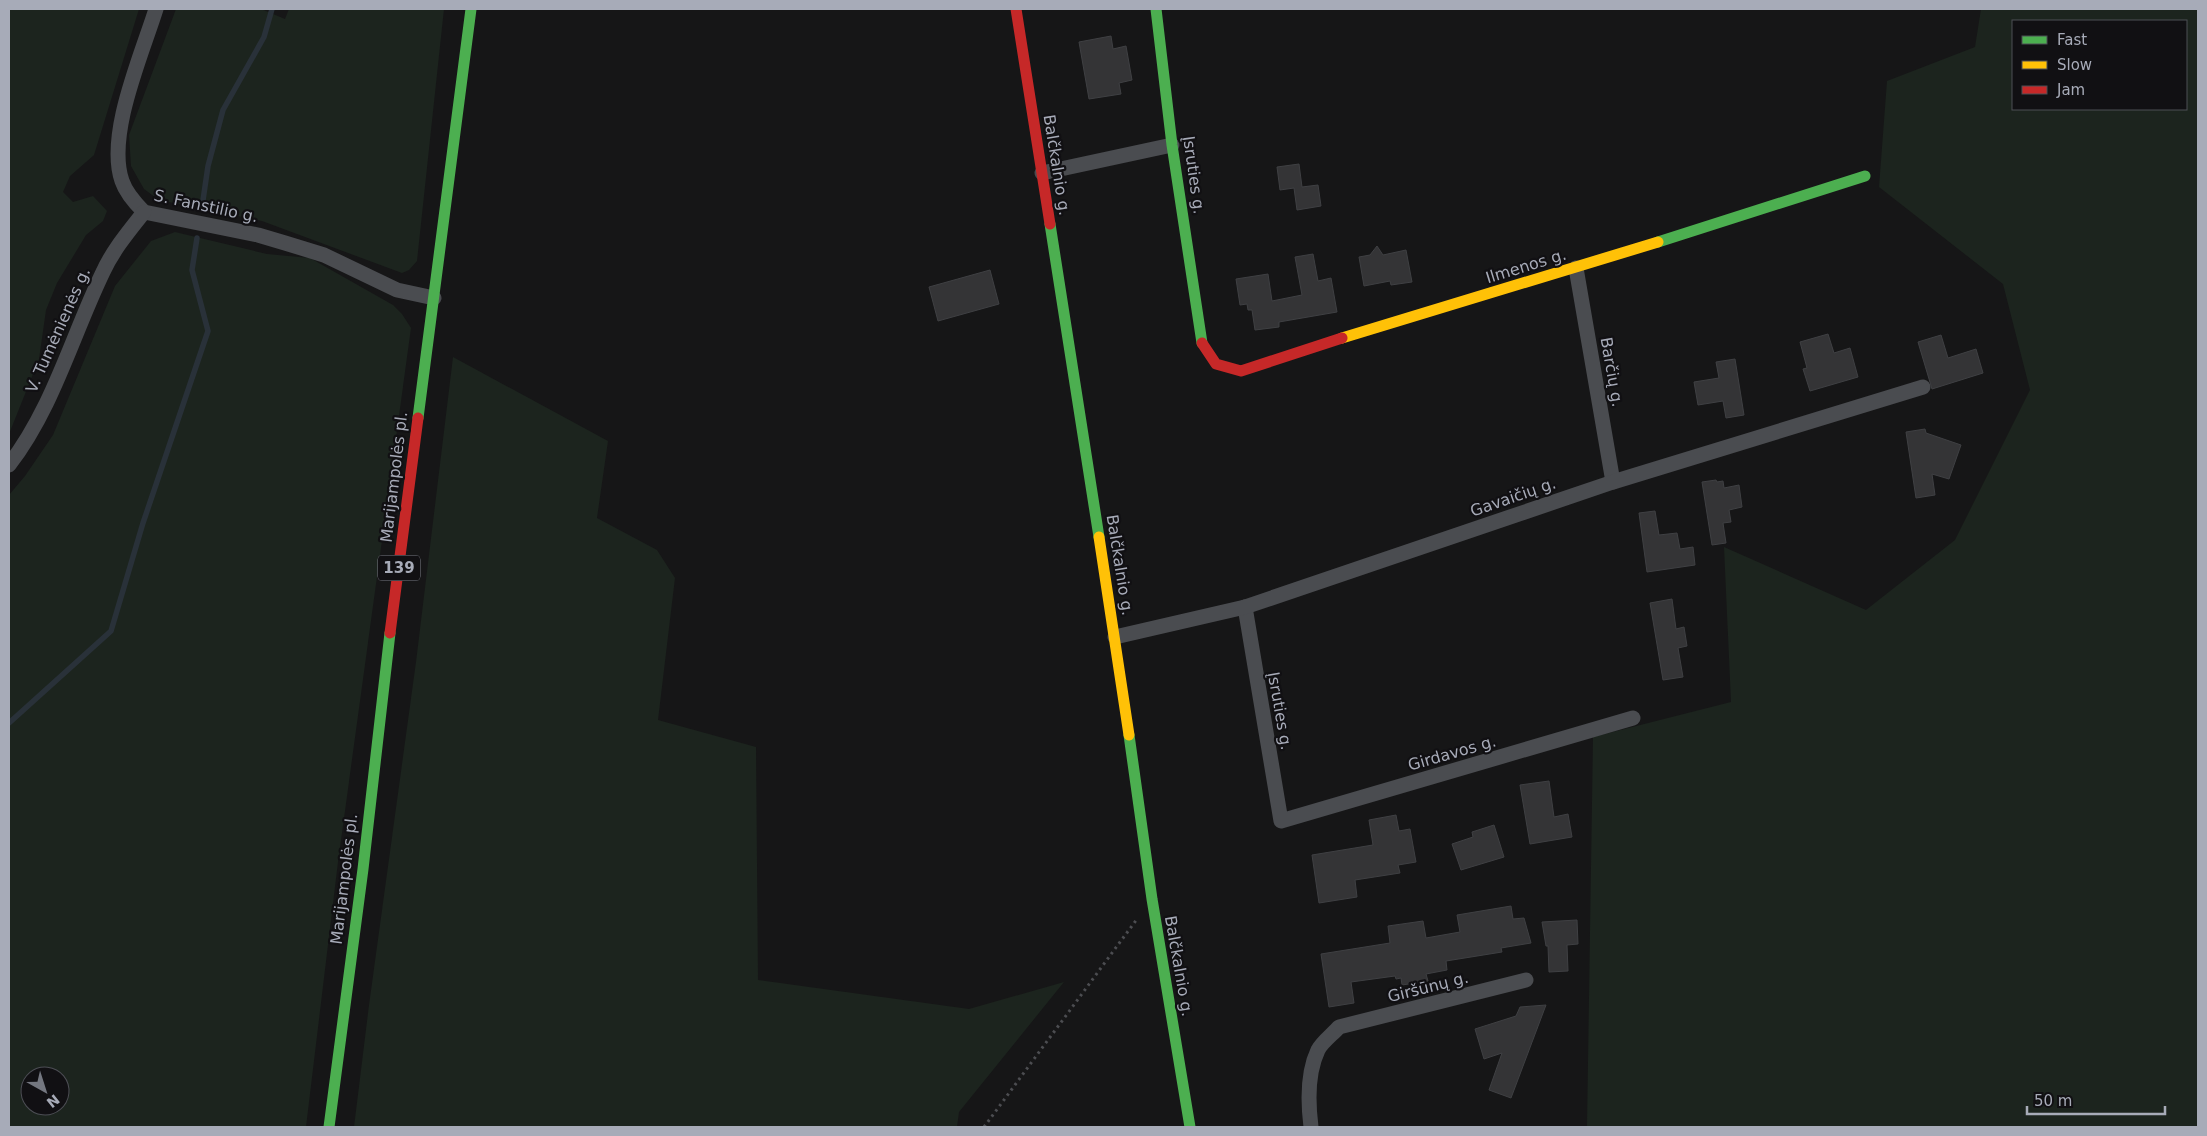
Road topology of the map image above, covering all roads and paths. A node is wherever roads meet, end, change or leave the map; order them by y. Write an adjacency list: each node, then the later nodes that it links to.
1 (156, 9): 8 (street, S. Fanstilio g.)
2 (471, 9): 10 (street, Marijampolės pl. / 139)
3 (1016, 9): 6 (street, Balčkalnio g.)
4 (1156, 9): 5 (street, Įsruties g.)
5 (1172, 145): 6 (street); 11 (street, Įsruties g.)
6 (1042, 172): 16 (street, Balčkalnio g.)
7 (1865, 176): 9 (street, Ilmenos g.)
8 (144, 212): 10 (street, S. Fanstilio g.); 13 (street, V. Tumėnienės g.)
9 (1576, 268): 11 (street, Ilmenos g.); 14 (street, Barčių g.)
10 (434, 298): 21 (street, Marijampolės pl. / 139)
11 (1202, 346)
12 (1923, 387): 14 (street, Gavaičių g.)
13 (9, 465)
14 (1613, 482): 15 (street, Gavaičių g.)
15 (1245, 607): 16 (street, Gavaičių g.); 18 (street, Įsruties g.)
16 (1114, 638): 19 (street, Balčkalnio g.)
17 (1633, 718): 18 (street, Girdavos g.)
18 (1281, 821)
19 (1152, 899): 22 (path); 23 (street, Balčkalnio g.)
20 (1526, 980): 24 (street, Giršūnų g.)
21 (329, 1127)
22 (984, 1127)
23 (1190, 1127)
24 (1311, 1127)

